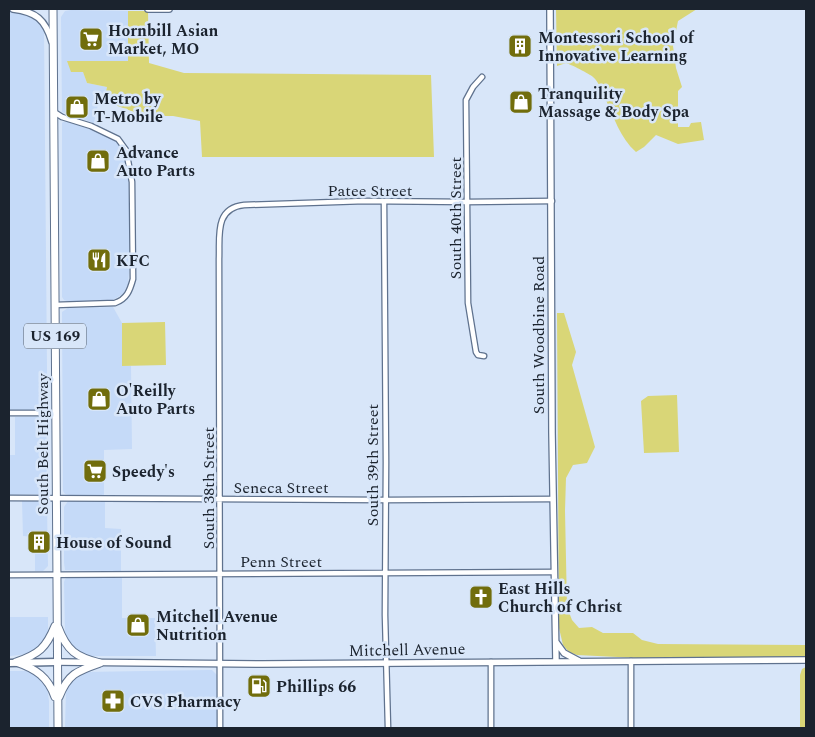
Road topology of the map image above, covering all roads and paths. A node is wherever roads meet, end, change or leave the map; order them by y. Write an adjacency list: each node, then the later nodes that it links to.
1 (13, 9): 6 (street)
2 (53, 9): 6 (main road, South Belt Highway / US 169)
3 (148, 9): 4 (street)
4 (169, 9)
5 (550, 9): 9 (street, South Woodbine Road)
6 (53, 48): 8 (main road, South Belt Highway / US 169)
7 (482, 78): 11 (street, South 40th Street)
8 (54, 112): 13 (main road, South Belt Highway / US 169); 13 (street)
9 (552, 201): 11 (street, Patee Street); 19 (street, South Woodbine Road)
10 (384, 202): 11 (street, Patee Street); 12 (street, Patee Street); 21 (street, South 39th Street)
11 (468, 202): 14 (street, South 40th Street)
12 (220, 247): 20 (street, South 38th Street)
13 (55, 305): 16 (main road, South Belt Highway / US 169)
14 (484, 356)
15 (9, 413): 16 (street)
16 (56, 413): 18 (main road, South Belt Highway / US 169)
17 (9, 498): 18 (street, Seneca Street)
18 (56, 498): 20 (street, Seneca Street); 26 (main road, South Belt Highway / US 169)
19 (553, 499): 21 (street, Seneca Street); 22 (street, South Woodbine Road)
20 (220, 500): 21 (street, Seneca Street); 24 (street, South 38th Street)
21 (385, 500): 23 (street, South 39th Street)
22 (554, 572): 23 (street, Penn Street); 28 (street, South Woodbine Road)
23 (384, 573): 24 (street, Penn Street); 37 (street, South 39th Street)
24 (220, 574): 26 (street, Penn Street); 38 (street, South 38th Street)
25 (9, 575): 26 (street, Penn Street)
26 (56, 575): 27 (main road, South Belt Highway / US 169)
27 (56, 623): 32 (main road); 33 (main road, South Belt Highway / US 169); 34 (main road)
28 (555, 640): 30 (street); 36 (street, South Woodbine Road)
29 (806, 660): 31 (street, Mitchell Avenue)
30 (581, 661): 31 (street, Mitchell Avenue); 36 (street, Mitchell Avenue)
31 (631, 661): 44 (street)
32 (12, 662): 33 (main road, Mitchell Avenue); 39 (main road)
33 (56, 662): 34 (street, Mitchell Avenue); 39 (main road, South Belt Highway / US 169)
34 (100, 662): 38 (street, Mitchell Avenue); 39 (main road)
35 (491, 662): 36 (street, Mitchell Avenue); 37 (street, Mitchell Avenue); 43 (street)
36 (556, 662)
37 (386, 663): 38 (street, Mitchell Avenue); 42 (street, South 39th Street)
38 (220, 664): 41 (street, South 38th Street)
39 (57, 702): 40 (main road, South Belt Highway / US 169)
40 (58, 728)
41 (220, 728)
42 (388, 728)
43 (491, 728)
44 (631, 728)

